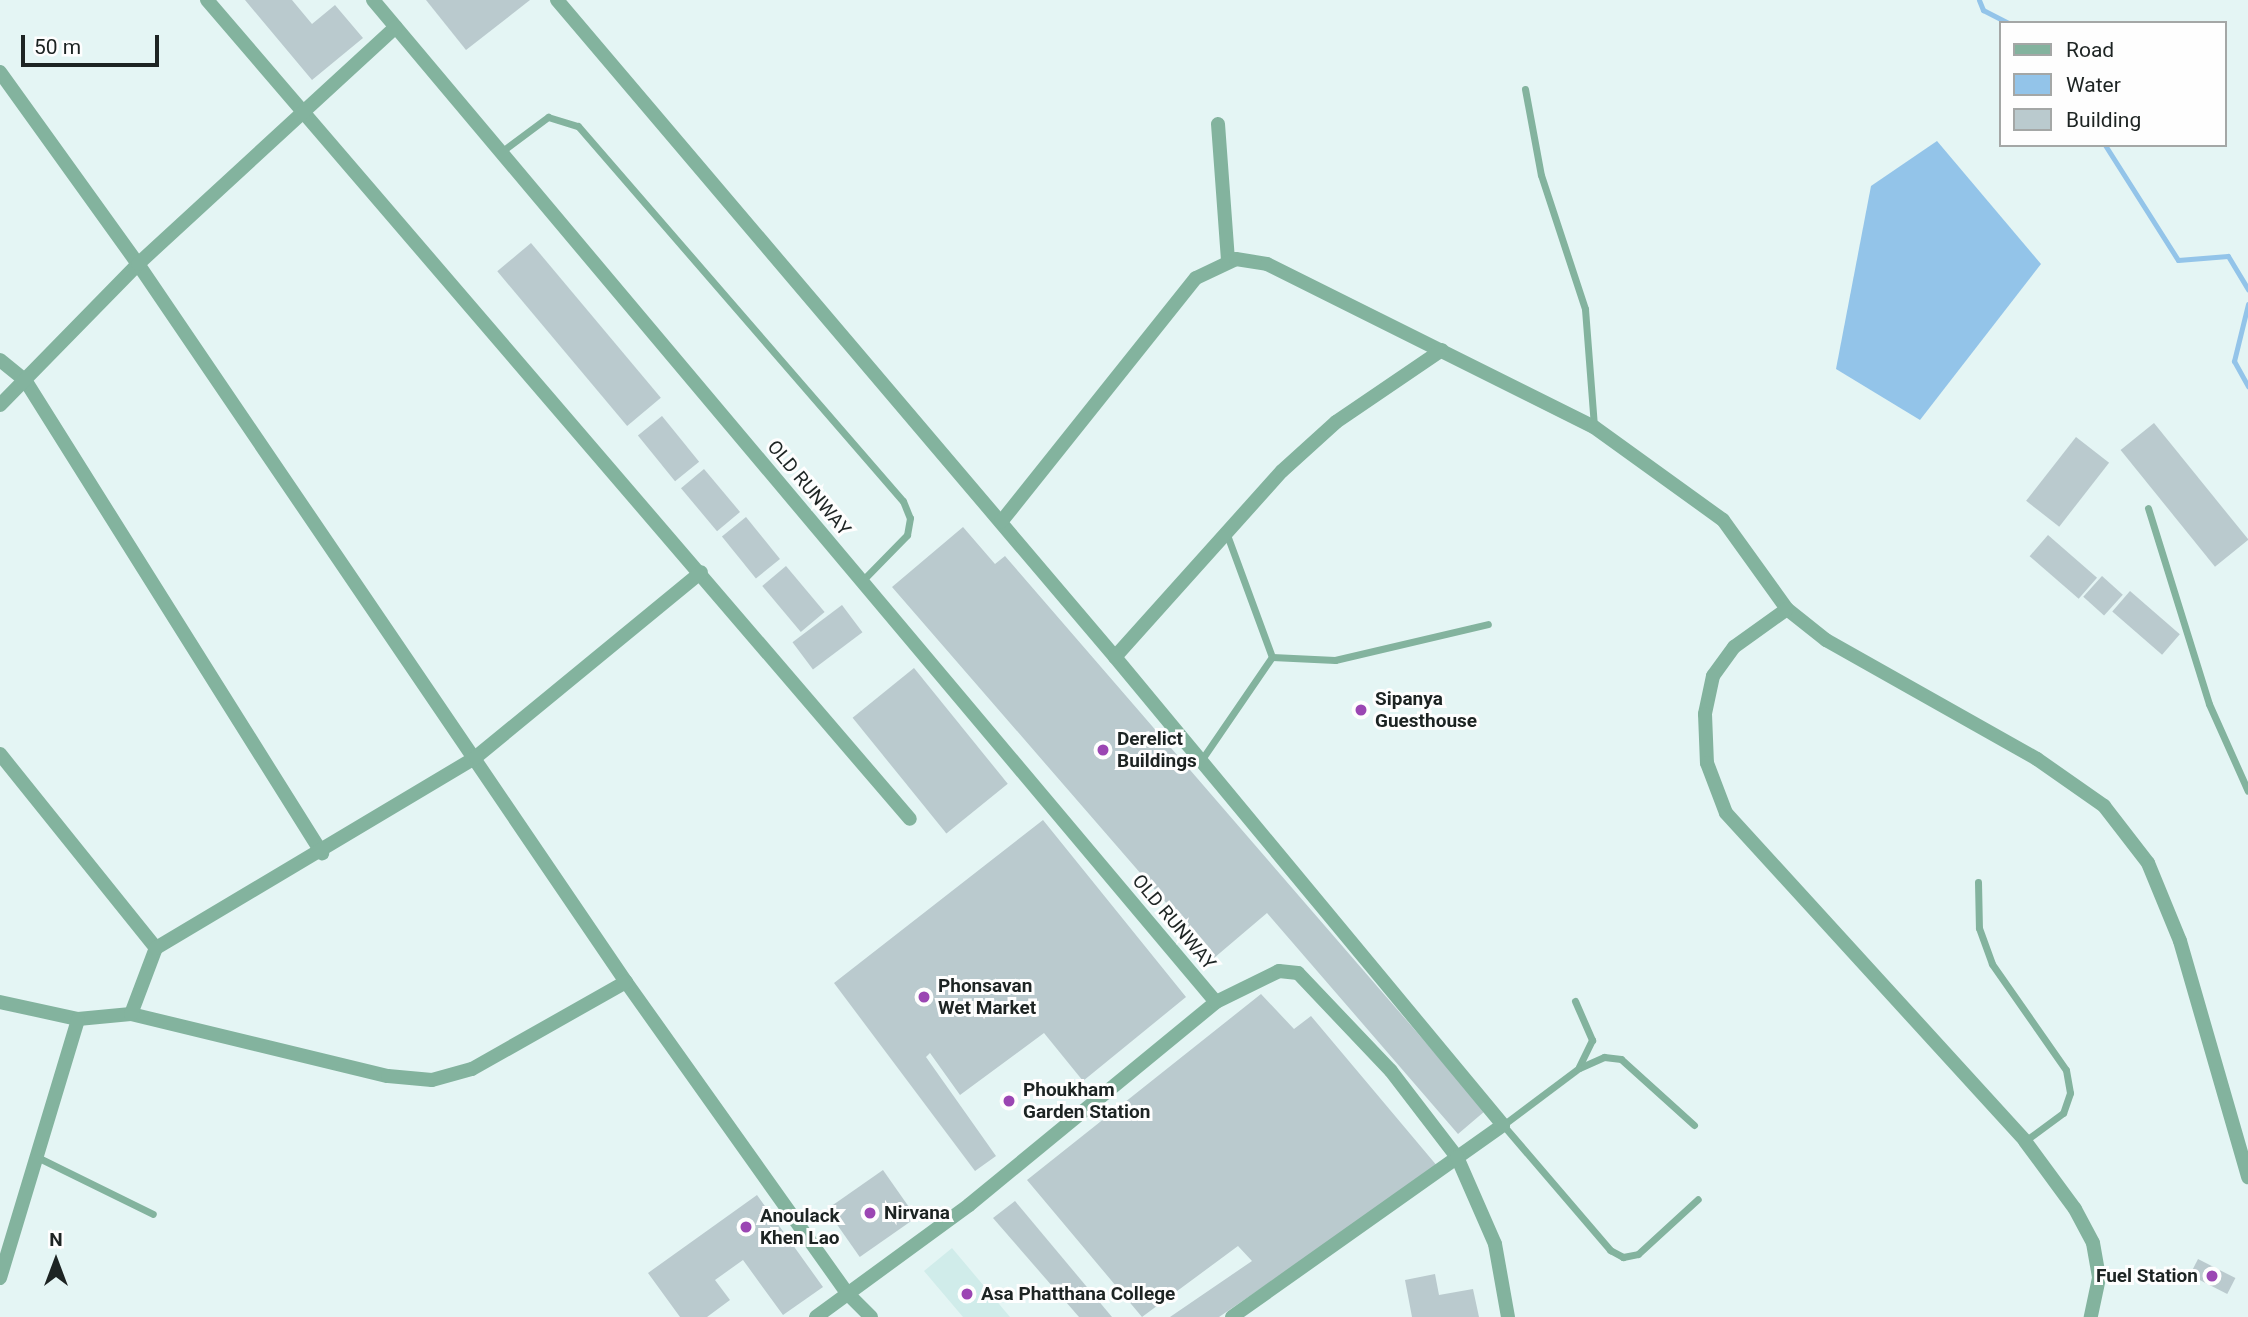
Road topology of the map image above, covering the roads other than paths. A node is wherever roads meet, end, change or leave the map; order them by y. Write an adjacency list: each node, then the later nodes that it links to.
1 (207, 0): 7 (street)
2 (373, 0): 4 (street, OLD RUNWAY)
3 (556, 0): 18 (street)
4 (396, 27): 7 (street); 9 (street, OLD RUNWAY)
5 (0, 72): 11 (street)
6 (1525, 89): 16 (lane)
7 (302, 117): 11 (street); 20 (street)
8 (1218, 124): 10 (street)
9 (501, 152): 21 (street, OLD RUNWAY); 21 (lane)
10 (1228, 261): 12 (street); 18 (street)
11 (138, 264): 14 (street); 27 (street)
12 (1442, 350): 16 (street); 19 (street)
13 (0, 360): 14 (street)
14 (24, 380): 15 (street); 31 (street)
15 (0, 405)
16 (1594, 428): 22 (street)
17 (2148, 508): 29 (lane)
18 (1001, 522): 24 (street)
19 (1226, 531): 24 (street); 25 (lane)
20 (701, 572): 27 (street); 30 (street)
21 (862, 581): 37 (street, OLD RUNWAY)
22 (1787, 610): 43 (street); 46 (street)
23 (1488, 624): 25 (lane)
24 (1115, 657): 28 (street)
25 (1272, 657): 28 (lane)
26 (0, 754): 33 (street)
27 (476, 757): 31 (street); 34 (street)
28 (1199, 763): 41 (street)
29 (2248, 791)
30 (910, 819)
31 (321, 853): 33 (street)
32 (1978, 882): 43 (lane)
33 (156, 948): 38 (street)
34 (626, 982): 38 (street); 50 (street)
35 (1575, 1001): 40 (lane)
36 (0, 1002): 39 (street)
37 (1216, 1002): 45 (street); 50 (street)
38 (131, 1014): 39 (street)
39 (78, 1019): 44 (street)
40 (1579, 1068): 41 (lane); 42 (lane)
41 (1503, 1125): 45 (street); 47 (lane)
42 (1694, 1125)
43 (2025, 1141): 55 (street)
44 (36, 1156): 48 (lane); 49 (street)
45 (1458, 1157): 53 (street); 54 (street)
46 (2248, 1177)
47 (1698, 1199)
48 (153, 1214)
49 (0, 1278)
50 (847, 1293): 51 (street); 52 (street)
51 (816, 1317)
52 (871, 1317)
53 (1232, 1317)
54 (1508, 1317)
55 (2091, 1317)

